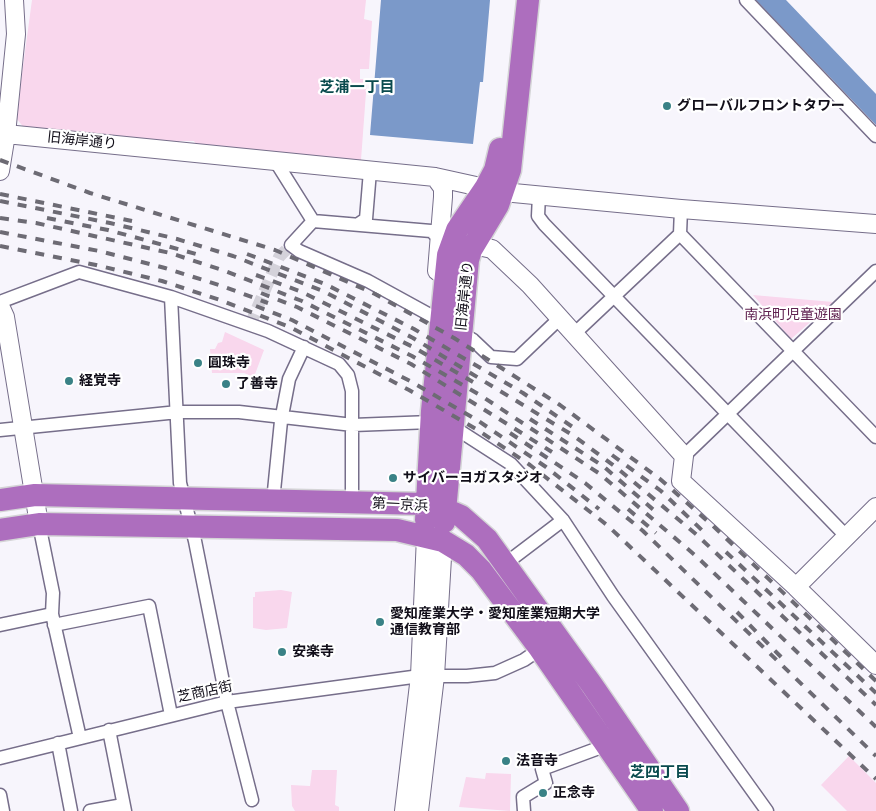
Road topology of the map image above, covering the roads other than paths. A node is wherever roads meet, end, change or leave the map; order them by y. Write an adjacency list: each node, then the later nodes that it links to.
1 (14, 0): 5 (street)
2 (515, 0): 11 (highway, 旧海岸通り)
3 (528, 0): 11 (highway, 旧海岸通り)
4 (746, 0): 6 (street)
5 (6, 134): 7 (street, 旧海岸通り); 8 (street)
6 (876, 136)
7 (276, 162): 9 (street, 旧海岸通り); 14 (street)
8 (0, 171)
9 (370, 171): 10 (street, 旧海岸通り); 15 (street)
10 (435, 177): 11 (street, 旧海岸通り); 18 (street)
11 (495, 189): 12 (street); 19 (highway, 旧海岸通り); 26 (highway, 旧海岸通り)
12 (539, 195): 13 (street); 22 (street)
13 (681, 209): 16 (street); 17 (street)
14 (314, 221): 15 (street); 26 (street)
15 (360, 224): 18 (street)
16 (876, 224)
17 (680, 234): 22 (street); 30 (street)
18 (439, 238): 26 (street)
19 (473, 245): 25 (street); 26 (street); 27 (highway, 旧海岸通り)
20 (876, 271): 30 (street)
21 (171, 297): 23 (street); 29 (street); 31 (street)
22 (613, 297): 28 (street); 32 (street)
23 (0, 302)
24 (0, 306): 36 (street)
25 (560, 318): 27 (street); 28 (street)
26 (441, 321): 27 (street); 34 (highway, 旧海岸通り)
27 (461, 332): 34 (highway, 旧海岸通り)
28 (574, 334): 39 (street)
29 (304, 347): 33 (street); 35 (street)
30 (793, 353): 32 (street); 38 (street)
31 (178, 412): 33 (street); 36 (street); 41 (street)
32 (726, 413): 39 (street); 51 (street)
33 (282, 416): 35 (street); 43 (street)
34 (442, 424): 35 (street); 45 (highway, 旧海岸通り); 47 (street)
35 (354, 425): 44 (street)
36 (23, 428): 37 (street); 40 (street)
37 (0, 430)
38 (876, 437)
39 (684, 456): 54 (street)
40 (35, 495): 41 (highway, 第一京浜); 42 (highway, 第一京浜); 48 (street)
41 (184, 499): 43 (highway, 第一京浜); 49 (street)
42 (0, 500)
43 (273, 501): 44 (highway, 第一京浜)
44 (352, 503): 45 (highway, 第一京浜)
45 (436, 506): 52 (highway, 旧海岸通り); 53 (highway, 第一京浜)
46 (876, 507): 51 (street)
47 (563, 520): 53 (street); 77 (street)
48 (39, 524): 49 (highway, 第一京浜); 50 (highway, 第一京浜); 55 (street)
49 (191, 527): 52 (highway, 第一京浜); 60 (street)
50 (0, 530)
51 (846, 536): 54 (street)
52 (434, 538): 57 (highway, 第一京浜); 59 (street)
53 (505, 564): 70 (highway, 第一京浜)
54 (796, 586): 58 (street)
55 (53, 620): 56 (street); 61 (street); 63 (street)
56 (0, 625)
57 (540, 649): 59 (street, 芝商店街); 65 (highway, 第一京浜)
58 (876, 665)
59 (428, 676): 60 (street, 芝商店街); 74 (street); 75 (street)
60 (227, 702): 61 (street, 芝商店街); 68 (street)
61 (171, 715): 62 (street, 芝商店街)
62 (109, 730): 63 (street, 芝商店街); 69 (street)
63 (80, 738): 64 (street, 芝商店街)
64 (58, 743): 66 (street, 芝商店街); 72 (street)
65 (606, 745): 70 (highway, 第一京浜); 76 (street)
66 (0, 758)
67 (0, 795): 71 (street)
68 (252, 800)
69 (124, 808): 73 (street)
70 (665, 809)
71 (4, 811)
72 (71, 811)
73 (90, 811)
74 (404, 811)
75 (419, 811)
76 (524, 811)
77 (767, 811)

